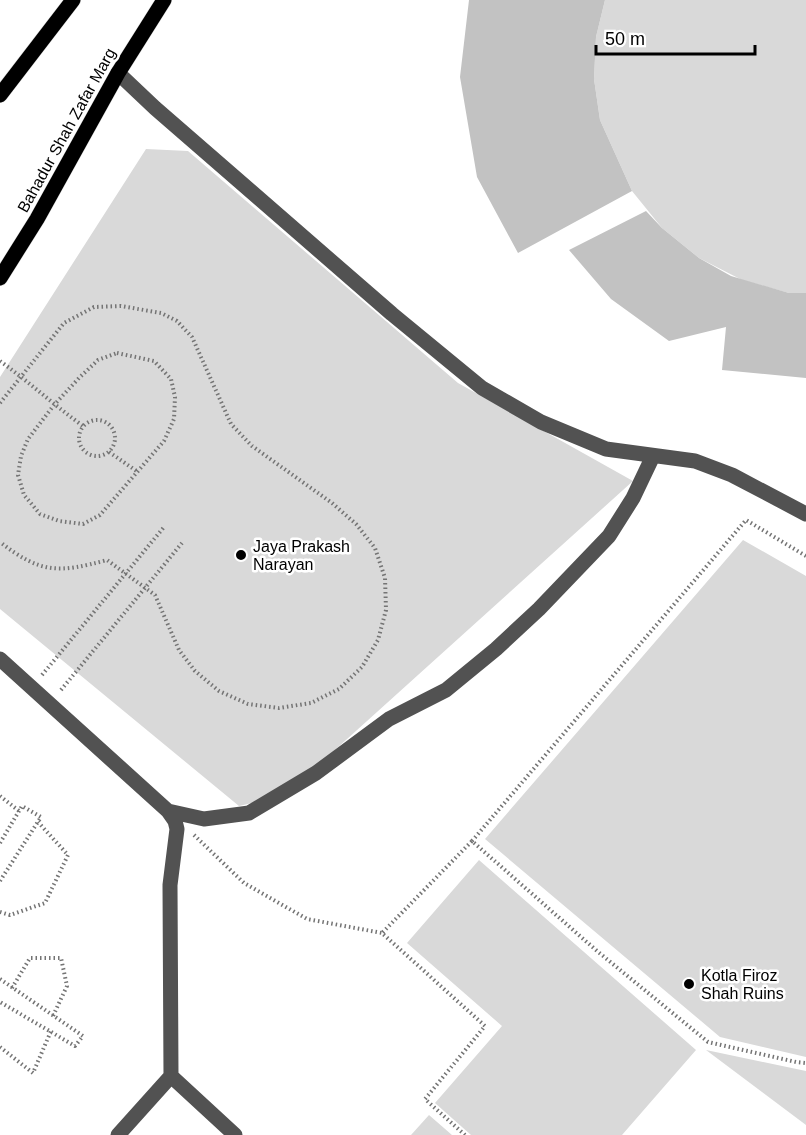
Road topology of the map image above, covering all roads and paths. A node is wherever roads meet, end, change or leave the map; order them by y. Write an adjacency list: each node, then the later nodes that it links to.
1 (73, 0): 4 (main road)
2 (164, 0): 3 (main road, Bahadur Shah Zafar Marg)
3 (117, 73): 5 (main road, Bahadur Shah Zafar Marg); 12 (street)
4 (0, 95)
5 (0, 278)
6 (0, 361): 7 (path)
7 (21, 376): 8 (path); 9 (path); 20 (path)
8 (0, 403)
9 (54, 405): 10 (path); 13 (path); 13 (path)
10 (83, 426): 11 (path); 11 (path)
11 (109, 452): 13 (path)
12 (653, 456): 14 (street); 25 (street)
13 (138, 472)
14 (806, 514)
15 (164, 527): 19 (path)
16 (0, 542): 19 (path)
17 (182, 543): 20 (path)
18 (806, 556): 28 (path)
19 (126, 572): 20 (path); 22 (path)
20 (145, 587): 23 (path)
21 (0, 659): 22 (street)
22 (32, 687): 23 (street)
23 (50, 704): 25 (street)
24 (0, 795): 26 (path)
25 (168, 810): 41 (street)
26 (19, 812): 27 (path); 29 (path)
27 (38, 822): 31 (path); 32 (path)
28 (472, 841): 33 (path); 40 (path)
29 (0, 843)
30 (217, 855): 33 (path)
31 (0, 881)
32 (0, 912)
33 (382, 933): 44 (path)
34 (0, 979): 35 (path)
35 (12, 988): 37 (path); 37 (path)
36 (0, 1002): 38 (path)
37 (53, 1016): 38 (path)
38 (51, 1031): 39 (path)
39 (0, 1047)
40 (806, 1063)
41 (171, 1076): 42 (street); 43 (street)
42 (118, 1135)
43 (235, 1135)
44 (465, 1135)

